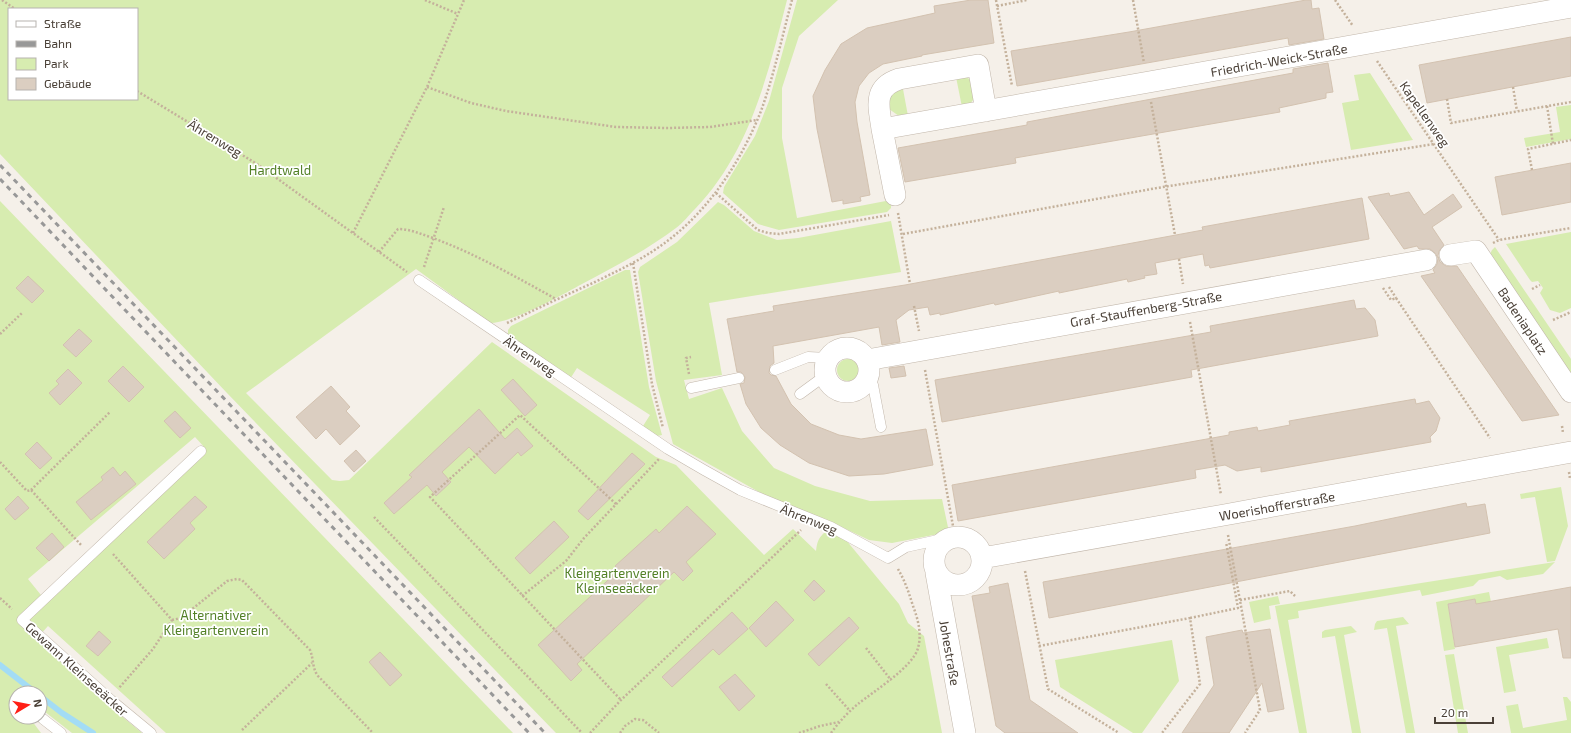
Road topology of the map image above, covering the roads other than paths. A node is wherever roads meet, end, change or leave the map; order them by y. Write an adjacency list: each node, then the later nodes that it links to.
1 (1571, 7): 2 (street, Friedrich-Weick-Straße)
2 (986, 111): 3 (street, Friedrich-Weick-Straße); 3 (street)
3 (882, 129): 4 (street)
4 (897, 204)
5 (1450, 256): 13 (street, Badeniaplatz)
6 (1426, 260): 9 (street, Graf-Stauffenberg-Straße)
7 (419, 280): 18 (lane, Ährenweg)
8 (827, 366): 9 (street); 9 (street, Graf-Stauffenberg-Straße); 10 (lane); 14 (lane)
9 (867, 369): 15 (lane)
10 (775, 370)
11 (739, 378): 12 (lane)
12 (692, 388)
13 (1571, 392)
14 (800, 394)
15 (881, 427)
16 (201, 451): 23 (lane, Gewann Kleinseeäcker)
17 (1571, 452): 19 (street, Woerishofferstraße)
18 (951, 537): 19 (street); 20 (street)
19 (982, 558): 20 (street)
20 (936, 573): 24 (street, Johestraße)
21 (48, 723): 22 (lane)
22 (61, 733)
23 (151, 733)
24 (965, 733)

